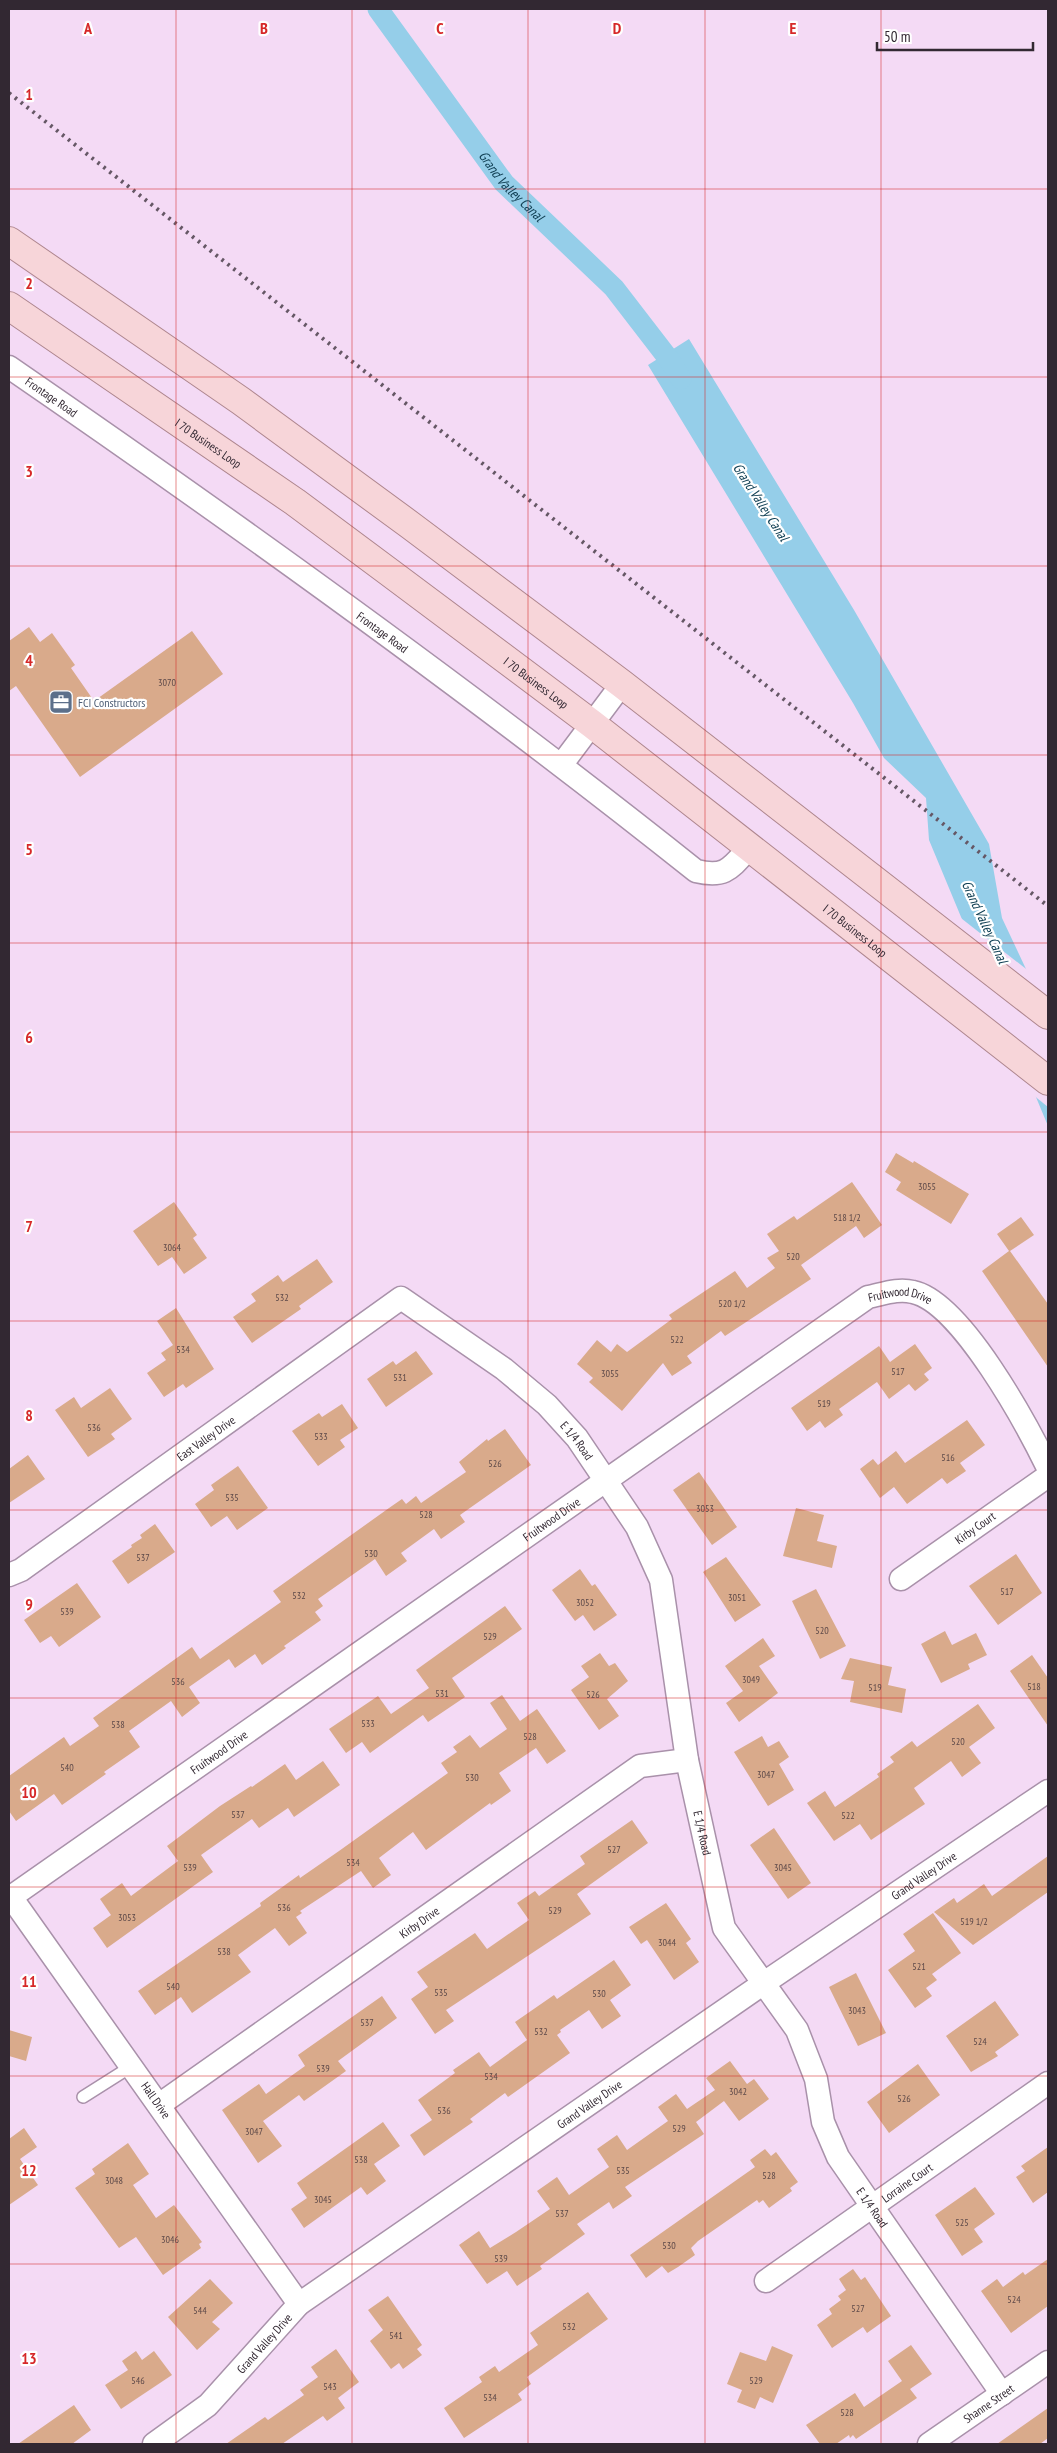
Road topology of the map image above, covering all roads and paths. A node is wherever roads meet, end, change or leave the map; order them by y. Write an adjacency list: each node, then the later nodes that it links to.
1 (9, 241): 4 (main road)
2 (9, 306): 5 (main road, I 70 Business Loop)
3 (9, 367): 6 (street, Frontage Road)
4 (622, 684): 5 (street); 8 (main road)
5 (592, 724): 6 (street); 7 (main road, I 70 Business Loop)
6 (562, 764): 7 (street, Frontage Road)
7 (748, 848): 9 (main road, I 70 Business Loop)
8 (1048, 1015)
9 (1048, 1080)
10 (401, 1298): 13 (street, E 1/4 Road); 14 (street, East Valley Drive)
11 (1048, 1468): 13 (street, Fruitwood Drive)
12 (1048, 1476): 15 (street, Kirby Court)
13 (606, 1480): 16 (street, E 1/4 Road); 18 (street, Fruitwood Drive)
14 (9, 1575)
15 (901, 1579)
16 (687, 1760): 19 (street, E 1/4 Road); 23 (street, Kirby Drive)
17 (1048, 1791): 19 (street, Grand Valley Drive)
18 (11, 1896): 20 (street, Hall Drive)
19 (764, 1982): 24 (street, E 1/4 Road); 26 (street, Grand Valley Drive)
20 (132, 2066): 22 (lane); 23 (street, Hall Drive)
21 (1048, 2083): 24 (street, Lorraine Court)
22 (83, 2097)
23 (159, 2105): 26 (street, Hall Drive)
24 (872, 2208): 25 (street, Lorraine Court); 28 (street, E 1/4 Road)
25 (766, 2282)
26 (299, 2304): 29 (street, Grand Valley Drive)
27 (1048, 2362): 28 (street, Shanne Street)
28 (1002, 2394): 30 (street, Shanne Street)
29 (154, 2444)
30 (929, 2444)

